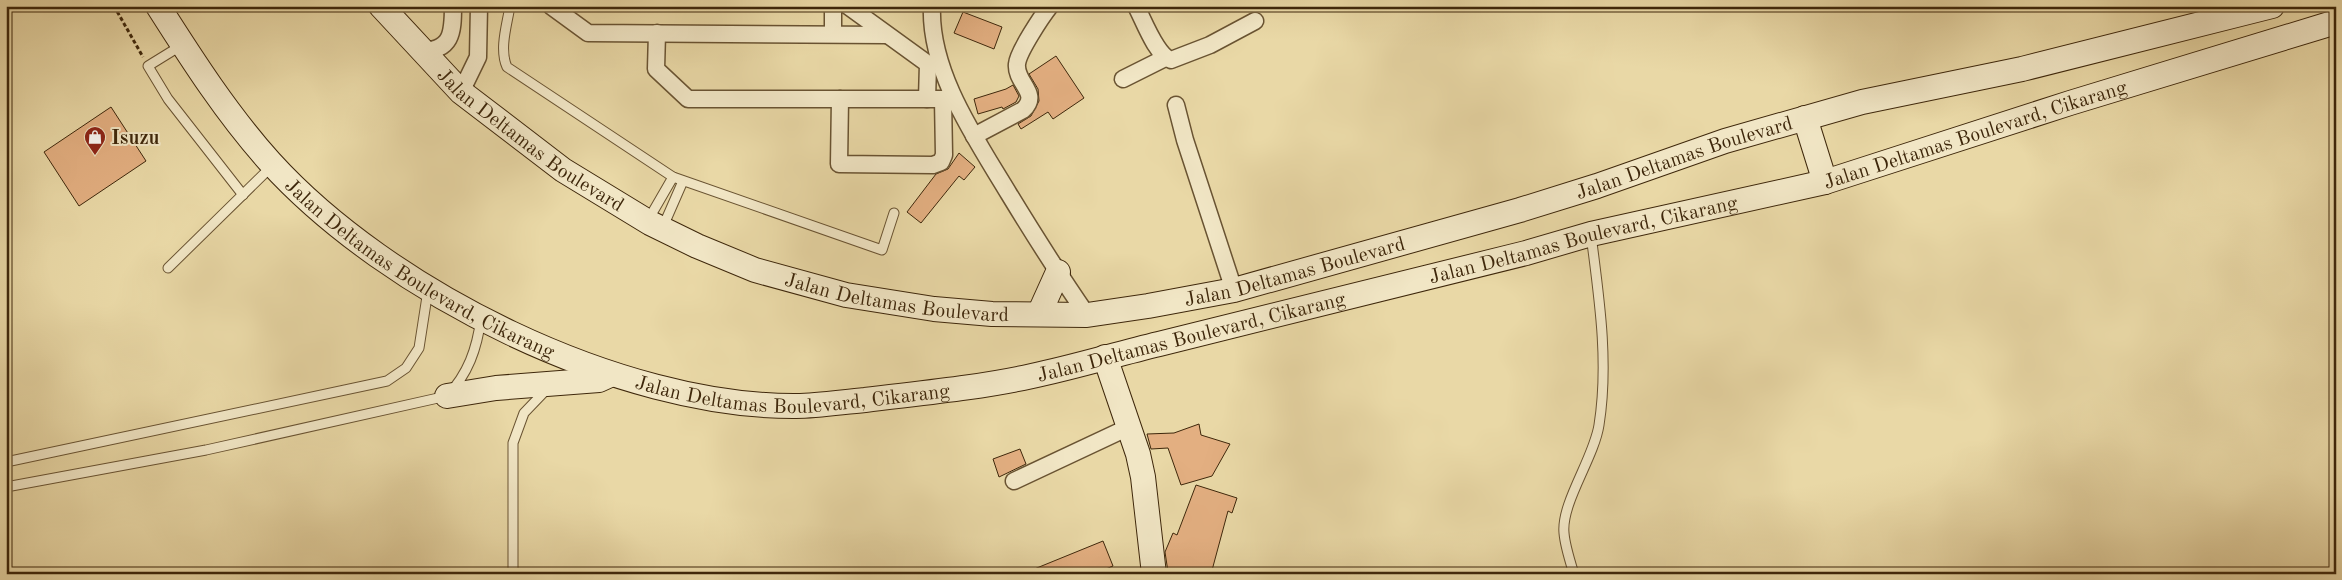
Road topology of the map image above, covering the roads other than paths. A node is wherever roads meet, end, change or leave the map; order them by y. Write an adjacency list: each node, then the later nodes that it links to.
1 (158, 6): 18 (street, Jalan Deltamas Boulevard, Cikarang)
2 (381, 6): 19 (street, Jalan Deltamas Boulevard)
3 (453, 6): 19 (street)
4 (479, 6): 22 (street)
5 (510, 6): 29 (lane)
6 (551, 6): 15 (street)
7 (833, 6): 16 (street)
8 (848, 6): 17 (street)
9 (932, 6): 27 (street)
10 (1050, 6): 27 (street)
11 (1136, 6): 20 (street)
12 (2272, 6): 26 (street, Jalan Deltamas Boulevard)
13 (1255, 21): 20 (street)
14 (2336, 22): 31 (street, Jalan Deltamas Boulevard, Cikarang)
15 (657, 33): 16 (street); 23 (street)
16 (834, 34): 17 (street)
17 (887, 34): 24 (street)
18 (182, 45): 28 (street, Jalan Deltamas Boulevard, Cikarang); 32 (lane)
19 (420, 51): 22 (street, Jalan Deltamas Boulevard)
20 (1165, 58): 21 (street)
21 (1123, 79)
22 (460, 92): 34 (street, Jalan Deltamas Boulevard)
23 (840, 99): 24 (street); 24 (street)
24 (927, 99)
25 (1176, 105): 39 (street)
26 (1805, 118): 31 (street); 39 (street, Jalan Deltamas Boulevard)
27 (974, 136): 37 (street)
28 (273, 165): 32 (lane); 38 (street, Jalan Deltamas Boulevard, Cikarang)
29 (673, 177): 30 (lane); 34 (lane)
30 (683, 181): 33 (lane); 34 (lane)
31 (1825, 182): 35 (street, Jalan Deltamas Boulevard, Cikarang)
32 (243, 195): 36 (lane)
33 (894, 213)
34 (655, 226): 40 (street, Jalan Deltamas Boulevard)
35 (1591, 234): 43 (street, Jalan Deltamas Boulevard, Cikarang); 53 (lane)
36 (168, 268)
37 (1058, 272): 40 (street); 41 (street)
38 (428, 288): 42 (street, Jalan Deltamas Boulevard, Cikarang); 48 (lane)
39 (1234, 290): 41 (street, Jalan Deltamas Boulevard)
40 (1039, 314): 41 (street, Jalan Deltamas Boulevard)
41 (1087, 315)
42 (481, 317): 44 (street, Jalan Deltamas Boulevard, Cikarang); 46 (lane)
43 (1105, 357): 44 (street, Jalan Deltamas Boulevard, Cikarang); 47 (street)
44 (610, 375): 45 (street)
45 (550, 385): 46 (street); 52 (lane)
46 (447, 396): 50 (lane)
47 (1128, 427): 49 (street); 51 (street)
48 (6, 462)
49 (1014, 481)
50 (6, 486)
51 (1157, 572)
52 (513, 574)
53 (1574, 574)

